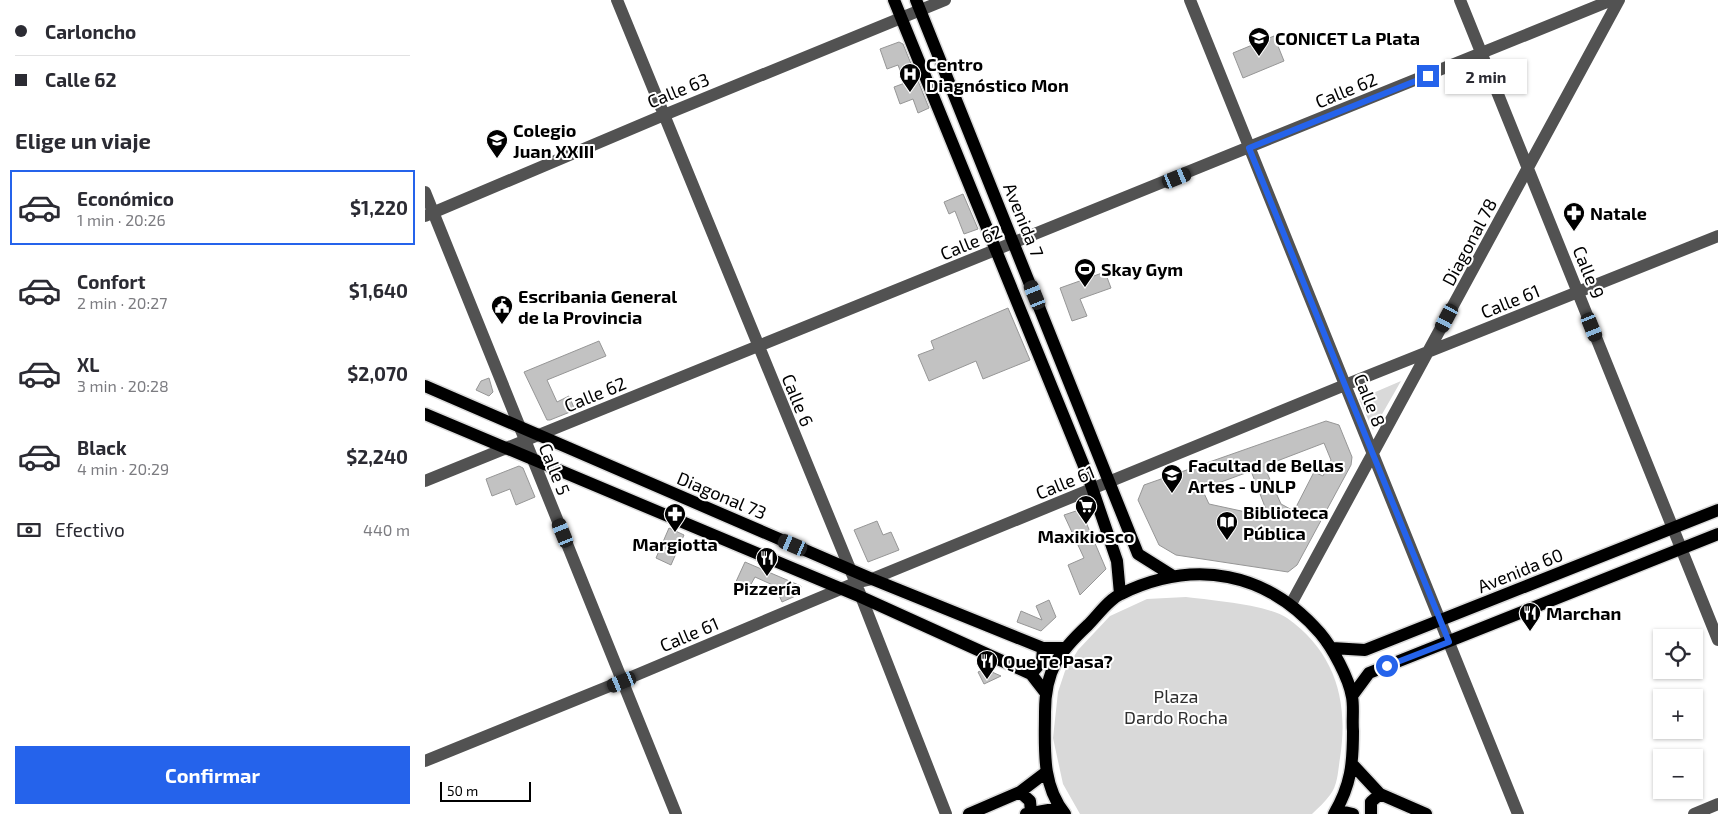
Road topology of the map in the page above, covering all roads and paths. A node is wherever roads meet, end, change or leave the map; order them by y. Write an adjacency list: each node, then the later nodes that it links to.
1 (617, 0): 11 (street, Calle 6)
2 (894, 0): 9 (main road)
3 (945, 0): 8 (street, Calle 63)
4 (1190, 0): 12 (street, Calle 8)
5 (1460, 0): 10 (street, Calle 9)
6 (1612, 0): 10 (street, Calle 62)
7 (1619, 0): 13 (street, Diagonal 78)
8 (918, 5): 9 (street, Calle 63); 17 (main road, Avenida 7)
9 (901, 18): 11 (street, Calle 63); 18 (main road)
10 (1482, 54): 12 (street, Calle 62); 13 (street, Calle 9)
11 (664, 115): 15 (street, Calle 63); 20 (street, Calle 6)
12 (1249, 148): 17 (street, Calle 62); 22 (street, Calle 8)
13 (1529, 168): 19 (street, Calle 9); 21 (street, Diagonal 78)
14 (425, 192): 15 (street, Calle 5)
15 (429, 214): 25 (street, Calle 5)
16 (1718, 236): 19 (street, Calle 61)
17 (1015, 243): 18 (street, Calle 62); 32 (main road, Avenida 7)
18 (996, 251): 20 (street, Calle 62); 33 (main road)
19 (1578, 293): 21 (street, Calle 61); 35 (street, Calle 9)
20 (758, 348): 26 (street, Calle 62); 38 (street, Calle 6)
21 (1429, 352): 22 (street, Calle 61); 29 (street, Diagonal 78)
22 (1345, 385): 29 (street, Calle 8); 32 (street, Calle 61)
23 (425, 386): 25 (main road, Diagonal 73)
24 (425, 414): 28 (main road)
25 (519, 426): 26 (main road, Diagonal 73); 27 (street, Calle 5)
26 (539, 435): 27 (street, Calle 62); 38 (main road, Diagonal 73)
27 (525, 440): 28 (street, Calle 62); 30 (street, Calle 5)
28 (506, 448): 30 (main road); 31 (street, Calle 62)
29 (1373, 455): 45 (street, Diagonal 78); 46 (street, Calle 8)
30 (533, 459): 42 (main road); 53 (street, Calle 5)
31 (425, 481)
32 (1110, 482): 33 (street, Calle 61); 39 (main road, Avenida 7)
33 (1093, 489): 40 (street, Calle 61); 43 (main road)
34 (1718, 510): 35 (main road, Avenida 60)
35 (1673, 528): 37 (street, Calle 9); 46 (main road, Avenida 60)
36 (1718, 534): 37 (main road)
37 (1681, 549): 47 (street, Calle 9); 48 (main road)
38 (848, 569): 40 (main road, Diagonal 73); 41 (street, Calle 6)
39 (1173, 576): 43 (main road); 45 (main road)
40 (872, 579): 41 (street, Calle 61); 49 (main road, Diagonal 73)
41 (855, 584): 42 (street, Calle 61); 44 (street, Calle 6)
42 (842, 589): 44 (main road); 53 (street, Calle 61)
43 (1120, 594): 50 (main road)
44 (861, 598): 52 (main road); 66 (street, Calle 6)
45 (1291, 604): 51 (main road)
46 (1440, 621): 48 (street, Calle 8); 51 (main road, Avenida 60)
47 (1718, 640)
48 (1449, 642): 55 (main road); 71 (street, Calle 8)
49 (1043, 648): 50 (main road, Diagonal 73); 52 (main road)
50 (1063, 648): 54 (main road)
51 (1332, 648): 55 (main road)
52 (1031, 674): 54 (main road)
53 (622, 682): 56 (street, Calle 61); 65 (street, Calle 5)
54 (1045, 692): 58 (main road)
55 (1352, 696): 57 (main road)
56 (425, 761)
57 (1353, 765): 60 (main road); 63 (main road)
58 (1045, 773): 59 (main road); 62 (main road)
59 (1020, 792): 64 (main road); 67 (main road)
60 (1380, 794): 69 (main road); 70 (main road)
61 (1718, 804): 72 (street)
62 (1062, 811): 64 (main road)
63 (1335, 812): 68 (main road)
64 (1028, 813)
65 (676, 814)
66 (945, 814)
67 (969, 814)
68 (1353, 814)
69 (1371, 814)
70 (1426, 814)
71 (1518, 814)
72 (1694, 814)

